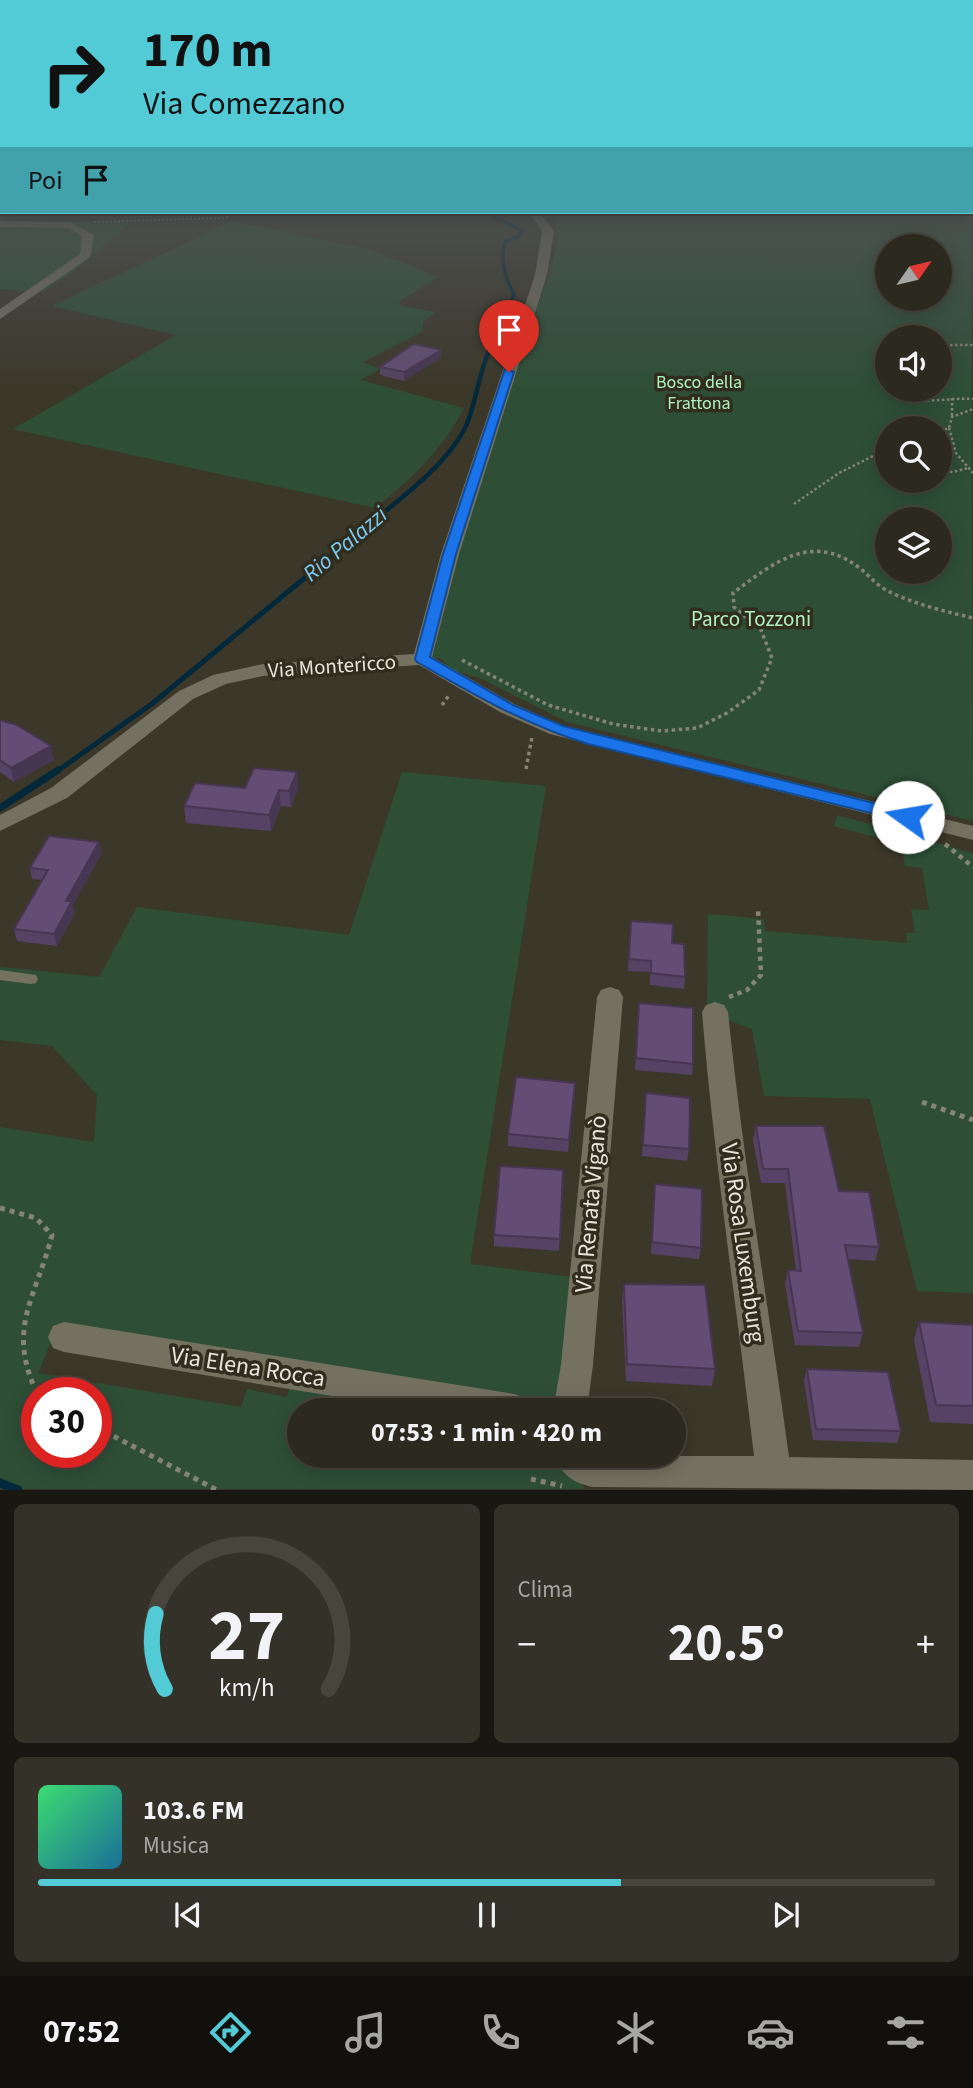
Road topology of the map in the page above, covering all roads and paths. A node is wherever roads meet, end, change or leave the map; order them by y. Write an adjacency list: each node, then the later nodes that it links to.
1 (86, 253): 3 (street)
2 (545, 253): 17 (street)
3 (0, 316)
4 (952, 345): 5 (path)
5 (973, 345)
6 (952, 398): 7 (path)
7 (973, 399)
8 (973, 409): 9 (path)
9 (952, 417)
10 (952, 446): 12 (path)
11 (875, 457): 15 (path)
12 (969, 468): 13 (path); 14 (path)
13 (952, 472)
14 (973, 472)
15 (794, 504)
16 (973, 618): 18 (path)
17 (422, 659): 23 (street, Via Montericco); 24 (street, Via Montericco)
18 (459, 660)
19 (454, 690): 20 (path)
20 (442, 705)
21 (533, 732): 22 (path)
22 (526, 769)
23 (0, 824)
24 (973, 833)
25 (758, 909): 29 (path)
26 (0, 975): 27 (lane)
27 (31, 979)
28 (610, 997): 36 (street, Via Renata Viganò)
29 (715, 1012): 40 (street, Via Rosa Luxemburg)
30 (922, 1102): 31 (path)
31 (973, 1120)
32 (0, 1208): 34 (path)
33 (64, 1337): 35 (street, Via Elena Rocca)
34 (25, 1377)
35 (440, 1398)
36 (572, 1398)
37 (112, 1435): 43 (path)
38 (571, 1468): 42 (path)
39 (583, 1468): 40 (street)
40 (774, 1474): 41 (street)
41 (973, 1478)
42 (531, 1479)
43 (218, 1489)

